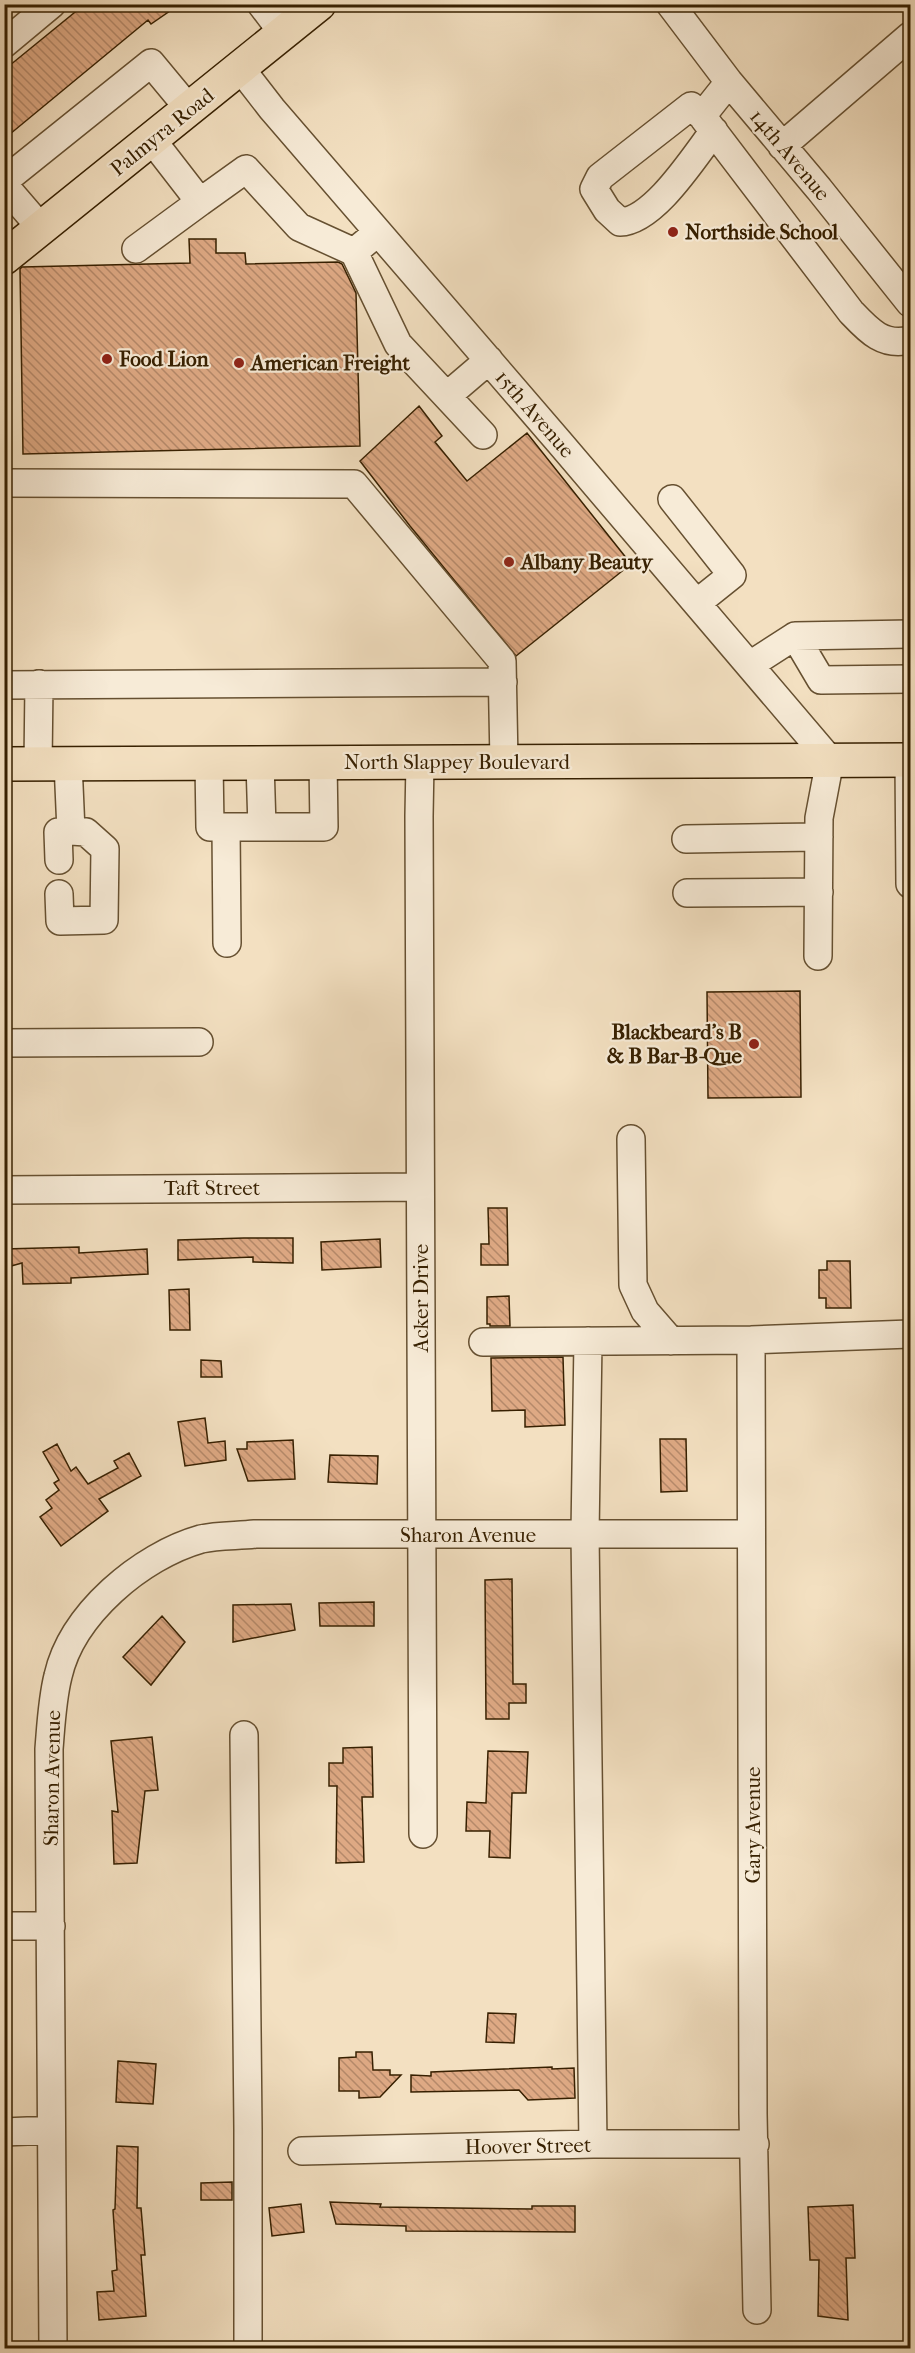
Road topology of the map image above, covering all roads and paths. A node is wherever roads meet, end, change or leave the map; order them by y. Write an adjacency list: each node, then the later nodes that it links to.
1 (52, 4): 7 (street)
2 (261, 4): 5 (street)
3 (319, 4): 5 (main road, Palmyra Road)
4 (670, 4): 9 (street, 14th Avenue)
5 (283, 33): 8 (main road, Palmyra Road)
6 (910, 36): 12 (street)
7 (5, 42)
8 (241, 69): 10 (main road, Palmyra Road); 16 (street, 15th Avenue)
9 (729, 82): 12 (street, 14th Avenue); 21 (street)
10 (189, 110): 11 (main road, Palmyra Road); 13 (street)
11 (152, 140): 14 (street); 15 (main road, Palmyra Road)
12 (782, 146): 20 (street, 14th Avenue)
13 (4, 183): 15 (street)
14 (200, 202): 17 (street); 18 (street)
15 (41, 228): 19 (main road, Palmyra Road)
16 (378, 232): 18 (street); 22 (street, 15th Avenue)
17 (136, 249)
18 (354, 252): 23 (street)
19 (4, 258)
20 (906, 289)
21 (910, 340)
22 (489, 360): 23 (street); 27 (street, 15th Avenue)
23 (448, 395): 24 (street)
24 (483, 435)
25 (4, 483): 32 (street)
26 (672, 499): 27 (street)
27 (697, 603): 30 (street, 15th Avenue)
28 (910, 634): 29 (street)
29 (795, 636): 30 (street); 31 (street)
30 (750, 665): 35 (street, 15th Avenue)
31 (910, 679)
32 (503, 682): 34 (street); 39 (street)
33 (4, 684): 34 (street)
34 (39, 684): 43 (street)
35 (830, 760): 36 (main road, North Slappey Boulevard); 39 (main road, North Slappey Boulevard); 47 (street)
36 (910, 760): 50 (street)
37 (323, 762): 38 (main road, North Slappey Boulevard); 41 (main road, North Slappey Boulevard); 45 (street)
38 (420, 762): 39 (main road, North Slappey Boulevard); 59 (street, Acker Drive)
39 (504, 762)
40 (209, 763): 41 (main road, North Slappey Boulevard); 43 (main road, North Slappey Boulevard); 44 (street)
41 (260, 763): 45 (street)
42 (4, 764): 43 (main road, North Slappey Boulevard)
43 (53, 764): 46 (street)
44 (226, 827): 45 (street); 54 (street)
45 (262, 827)
46 (65, 832): 49 (street); 53 (street)
47 (819, 837): 48 (street); 51 (street)
48 (686, 839)
49 (59, 860)
50 (910, 884)
51 (819, 892): 52 (street); 55 (street)
52 (687, 893)
53 (59, 908)
54 (226, 943)
55 (818, 956)
56 (199, 1041): 57 (street)
57 (4, 1043)
58 (630, 1139): 64 (street)
59 (420, 1187): 60 (street, Taft Street); 67 (street, Acker Drive)
60 (4, 1190)
61 (910, 1334): 62 (street)
62 (751, 1340): 64 (street); 66 (street, Gary Avenue)
63 (588, 1341): 64 (street); 65 (street); 68 (street)
64 (671, 1341)
65 (483, 1342)
66 (750, 1533): 68 (street, Sharon Avenue); 75 (street, Gary Avenue)
67 (423, 1534): 68 (street, Sharon Avenue); 70 (street, Acker Drive); 72 (street, Sharon Avenue)
68 (585, 1534): 76 (street)
69 (244, 1736): 80 (street)
70 (423, 1834)
71 (4, 1926): 72 (street)
72 (51, 1926): 73 (street, Sharon Avenue)
73 (51, 2130): 74 (street); 79 (street, Sharon Avenue)
74 (4, 2132)
75 (755, 2144): 76 (street, Hoover Street); 78 (street, Gary Avenue)
76 (593, 2145): 77 (street, Hoover Street)
77 (302, 2151)
78 (757, 2310)
79 (52, 2349)
80 (248, 2349)

